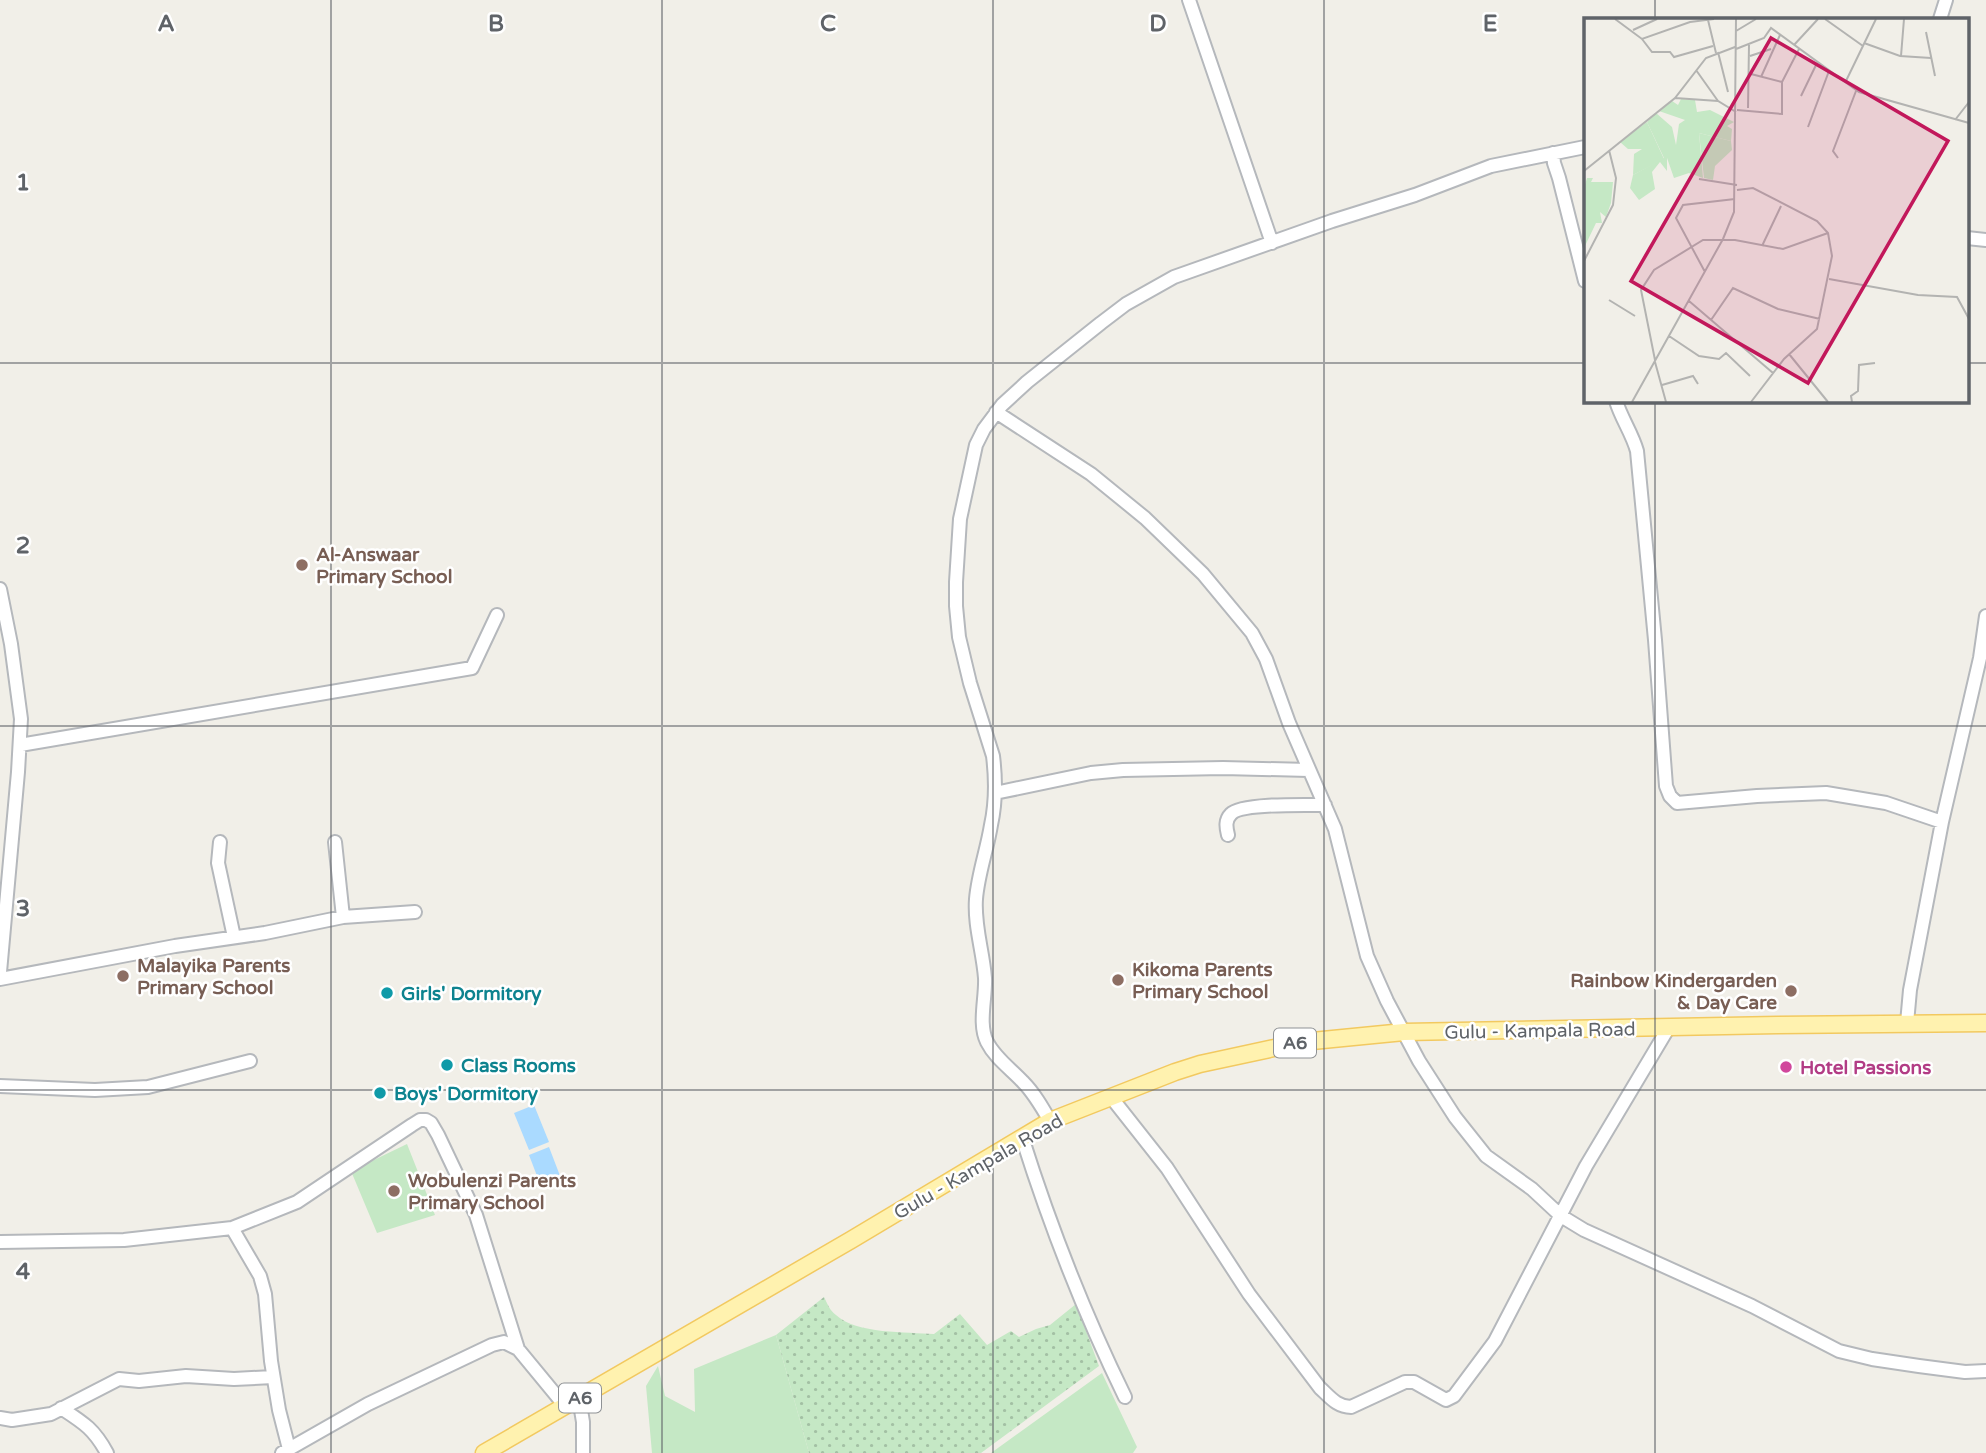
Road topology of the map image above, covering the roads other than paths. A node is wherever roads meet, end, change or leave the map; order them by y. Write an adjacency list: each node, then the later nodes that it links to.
1 (1189, 0): 8 (street)
2 (1946, 0): 3 (street)
3 (1940, 18)
4 (1584, 147): 5 (street)
5 (1553, 153): 8 (street); 9 (street)
6 (1968, 238): 7 (street)
7 (1986, 240)
8 (1272, 243): 11 (street)
9 (1584, 277)
10 (1616, 402): 19 (street)
11 (996, 412): 16 (street); 17 (street)
12 (0, 589): 15 (street)
13 (497, 615): 15 (street)
14 (1986, 616): 19 (street)
15 (20, 745): 21 (street)
16 (1310, 770): 17 (street); 18 (street)
17 (995, 793): 36 (street)
18 (1325, 806): 20 (street); 32 (street)
19 (1942, 822): 29 (street)
20 (1228, 835)
21 (6, 836): 27 (street)
22 (220, 842): 26 (street)
23 (335, 842): 25 (street)
24 (415, 912): 25 (street)
25 (343, 918): 26 (street)
26 (233, 937): 28 (street)
27 (0, 972)
28 (0, 979)
29 (1907, 1023): 30 (main road, Gulu - Kampala Road / A6); 31 (main road, Gulu - Kampala Road / A6)
30 (1986, 1023)
31 (1669, 1027): 32 (main road, Gulu - Kampala Road / A6); 38 (street)
32 (1404, 1032): 35 (main road, Gulu - Kampala Road / A6); 38 (street)
33 (250, 1061): 34 (street)
34 (0, 1086)
35 (1111, 1097): 36 (main road, Gulu - Kampala Road / A6); 38 (street)
36 (1050, 1121): 37 (main road, Gulu - Kampala Road / A6)
37 (1022, 1137): 44 (street); 45 (main road, Gulu - Kampala Road / A6)
38 (1561, 1216): 42 (street)
39 (232, 1228): 40 (street); 41 (street); 43 (street)
40 (0, 1242)
41 (518, 1349): 45 (street); 48 (street)
42 (1986, 1371)
43 (273, 1377): 46 (street); 48 (street)
44 (1125, 1397)
45 (572, 1402): 50 (main road, Gulu - Kampala Road / A6); 51 (street)
46 (61, 1408): 47 (street); 49 (street)
47 (0, 1418)
48 (285, 1451)
49 (107, 1453)
50 (484, 1453)
51 (583, 1453)

